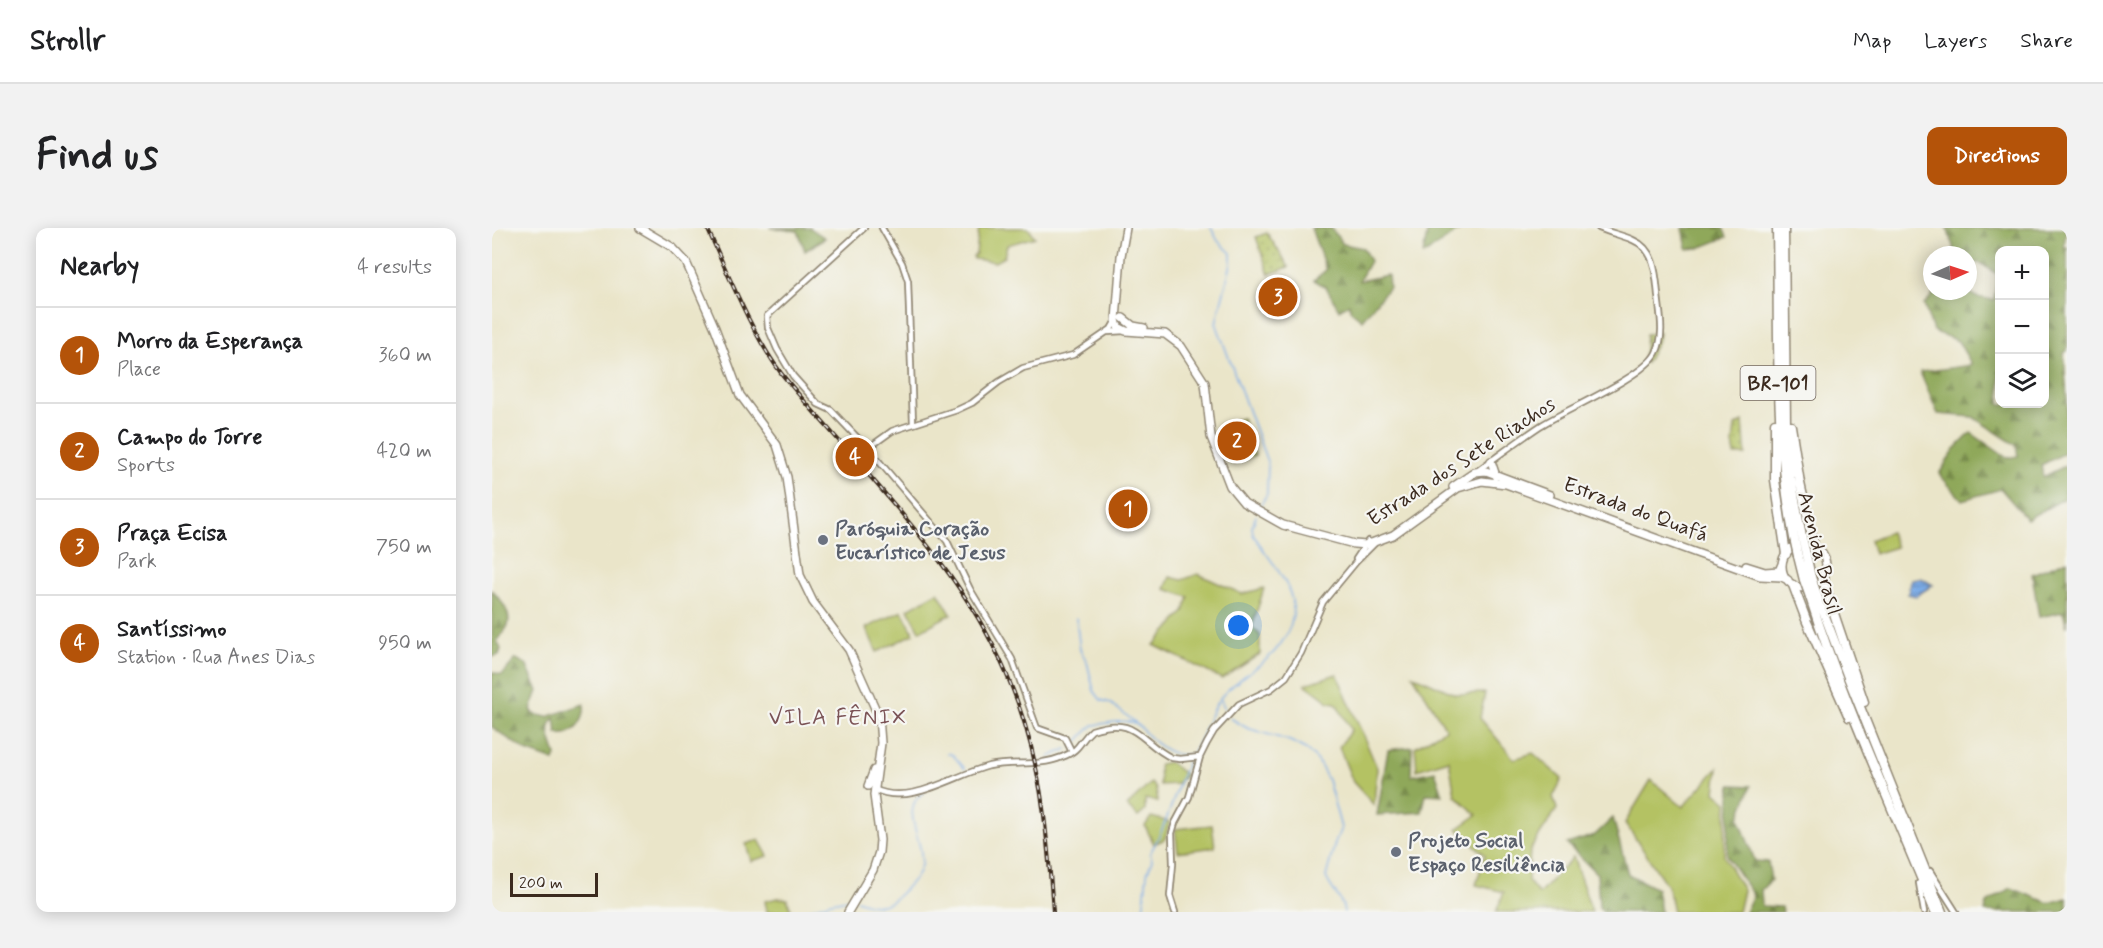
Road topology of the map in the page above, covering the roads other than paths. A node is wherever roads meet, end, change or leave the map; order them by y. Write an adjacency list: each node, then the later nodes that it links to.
1 (640, 228): 13 (main road)
2 (646, 228): 31 (main road)
3 (864, 228): 16 (street)
4 (882, 228): 15 (street)
5 (1128, 228): 9 (main road)
6 (1599, 228): 17 (street, Estrada dos Sete Riachos)
7 (1777, 228): 12 (highway, Avenida Brasil / BR-101)
8 (1784, 228): 12 (highway, Avenida Brasil / BR-101)
9 (1120, 319): 10 (main road); 11 (street)
10 (1128, 328): 11 (street); 21 (main road)
11 (1107, 332): 15 (street)
12 (1782, 388): 22 (highway); 24 (highway); 29 (highway, Avenida Brasil / BR-101, bridge)
13 (741, 398): 14 (main road); 31 (main road)
14 (748, 416)
15 (913, 423): 16 (street)
16 (867, 449): 28 (street)
17 (1491, 461): 18 (street, Estrada dos Sete Riachos); 19 (main road)
18 (1473, 476): 19 (main road, Estrada do Quafá); 20 (main road, Estrada dos Sete Riachos); 21 (main road, Estrada dos Sete Riachos)
19 (1494, 478): 25 (main road, Estrada do Quafá); 27 (main road, Estrada do Quafá)
20 (1379, 541): 21 (main road, Estrada dos Sete Riachos); 23 (street)
21 (1361, 543): 23 (main road)
22 (1814, 546): 24 (main road); 26 (main road)
23 (1361, 553): 30 (street)
24 (1786, 554): 25 (main road)
25 (1782, 564): 27 (main road)
26 (1824, 574): 27 (main road); 29 (highway)
27 (1790, 583): 29 (highway)
28 (1072, 750): 30 (street); 31 (street)
29 (1872, 750): 32 (highway, Avenida Brasil / BR-101); 33 (highway, Avenida Brasil / BR-101)
30 (1200, 757): 35 (street)
31 (873, 788): 34 (main road)
32 (1918, 850): 38 (highway, Avenida Brasil / BR-101); 39 (street, Avenida Brasil)
33 (1917, 868): 36 (street, Avenida Brasil); 37 (highway, Avenida Brasil / BR-101)
34 (850, 912)
35 (1175, 912)
36 (1924, 912)
37 (1935, 912)
38 (1942, 912)
39 (1956, 912)

